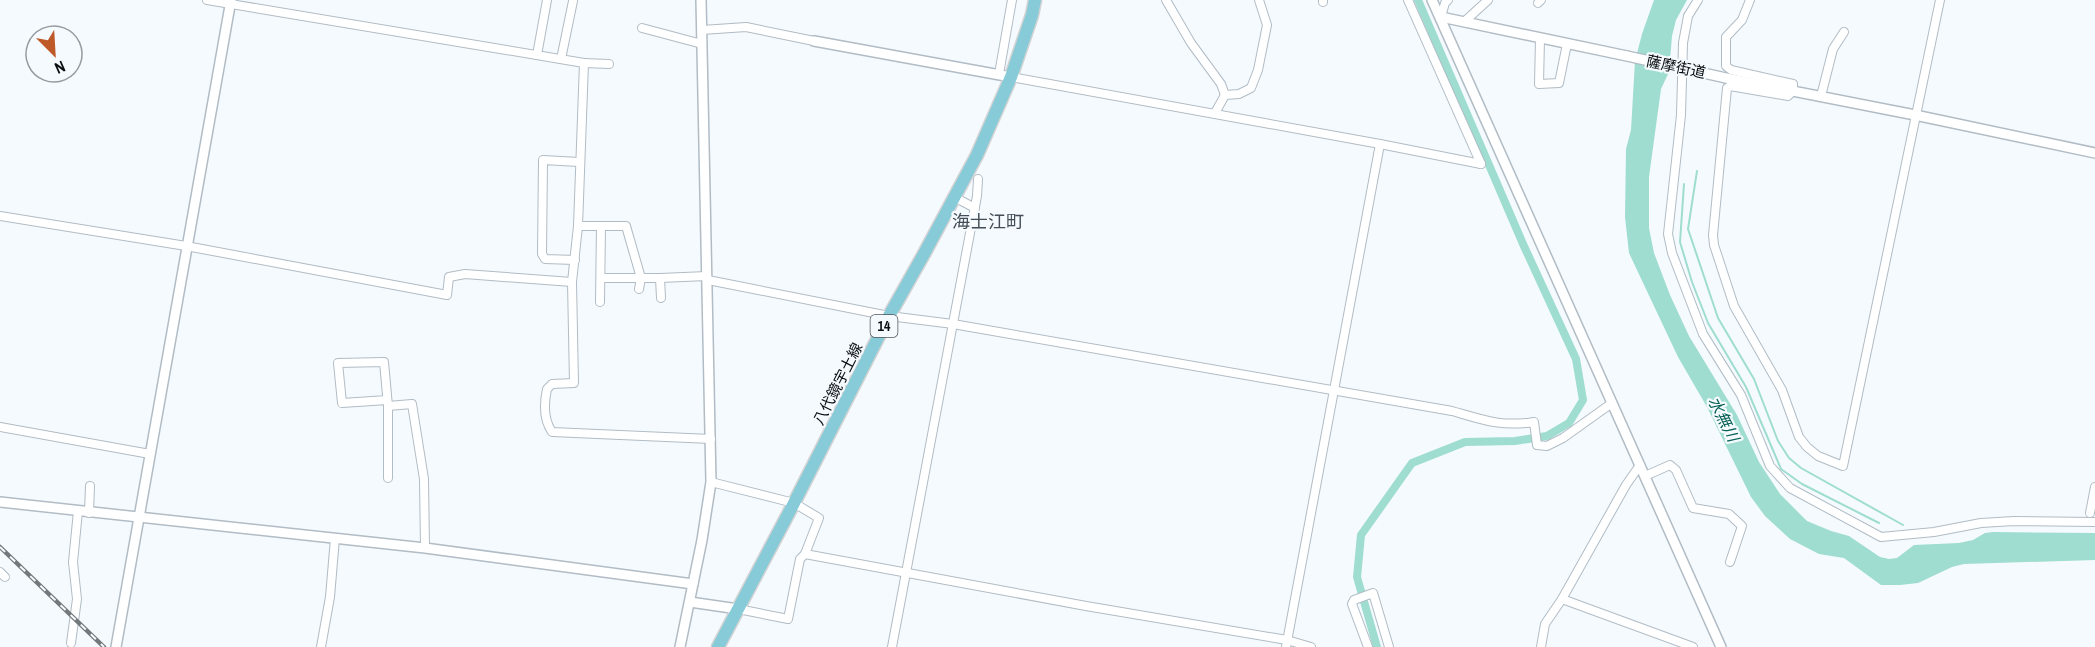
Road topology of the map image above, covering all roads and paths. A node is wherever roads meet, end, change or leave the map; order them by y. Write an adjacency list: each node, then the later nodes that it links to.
1 (207, 0): 15 (street)
2 (547, 0): 26 (street)
3 (701, 0): 20 (street)
4 (1012, 0): 30 (street)
5 (1035, 0): 30 (main road, 八代鏡宇土線 / 14)
6 (1166, 0): 32 (street)
7 (1259, 0): 32 (street)
8 (1408, 0): 36 (street)
9 (1432, 0): 17 (street)
10 (1448, 0): 17 (street)
11 (1488, 0): 18 (street)
12 (1698, 0): 75 (street)
13 (1750, 0): 31 (street)
14 (1940, 0): 35 (street)
15 (230, 2): 26 (street); 45 (street)
16 (573, 2): 27 (street)
17 (1440, 17): 18 (street, 薩摩街道); 59 (street)
18 (1464, 22): 22 (street, 薩摩街道)
19 (642, 28): 24 (street)
20 (702, 30): 23 (street); 24 (street)
21 (1844, 32): 33 (street)
22 (1540, 39): 25 (street, 薩摩街道); 25 (street)
23 (814, 41): 30 (street)
24 (702, 44): 50 (street)
25 (1567, 44): 31 (street, 薩摩街道, bridge)
26 (537, 55): 27 (street)
27 (561, 59): 28 (street)
28 (584, 63): 29 (street); 38 (street)
29 (609, 64)
30 (1005, 76): 34 (street); 40 (main road, 八代鏡宇土線 / 14)
31 (1793, 91): 33 (street, 薩摩街道); 35 (street)
32 (1225, 95): 34 (street)
33 (1821, 96): 35 (street, 薩摩街道)
34 (1215, 113): 36 (street)
35 (1915, 114): 37 (street, 薩摩街道)
36 (1380, 144): 57 (street)
37 (2095, 153)
38 (579, 162): 43 (street); 46 (street)
39 (978, 179): 41 (street)
40 (954, 197): 41 (street); 55 (main road, 八代鏡宇土線 / 14)
41 (975, 208): 56 (street)
42 (0, 216): 45 (street)
43 (578, 226): 44 (street); 46 (street)
44 (601, 226): 47 (street); 48 (street)
45 (186, 246): 51 (street); 62 (street)
46 (574, 260): 51 (street)
47 (601, 278): 48 (street); 54 (street)
48 (641, 278): 49 (street); 52 (street)
49 (660, 278): 50 (street); 53 (street)
50 (707, 278): 55 (street); 61 (street)
51 (572, 282): 61 (street)
52 (639, 289)
53 (661, 298)
54 (600, 302)
55 (889, 316): 56 (street); 70 (main road, 八代鏡宇土線 / 14)
56 (952, 324): 57 (street); 80 (street)
57 (1334, 392): 59 (street); 86 (street)
58 (388, 403): 58 (street); 65 (street); 77 (street)
59 (1612, 403): 63 (street)
60 (0, 427): 62 (street)
61 (711, 439): 66 (street)
62 (150, 454): 74 (street)
63 (1640, 465): 64 (street); 82 (street)
64 (1645, 476): 79 (street); 97 (street)
65 (388, 478)
66 (711, 482): 70 (street); 81 (street)
67 (90, 486): 72 (street)
68 (2095, 487): 73 (street)
69 (0, 502): 71 (street)
70 (794, 503): 78 (street); 84 (main road, 八代鏡宇土線 / 14)
71 (78, 511): 72 (street); 85 (street)
72 (89, 513): 74 (street)
73 (2090, 513)
74 (139, 518): 76 (street); 87 (street)
75 (2095, 522)
76 (335, 538): 77 (street); 88 (street)
77 (425, 548): 81 (street)
78 (805, 554): 80 (street); 84 (street)
79 (1730, 562)
80 (906, 572): 86 (street); 91 (street)
81 (693, 584): 83 (street)
82 (1562, 599): 95 (street); 96 (street)
83 (690, 602): 84 (street); 89 (street)
84 (738, 609): 90 (main road, 八代鏡宇土線 / 14)
85 (71, 643)
86 (1287, 644): 92 (street)
87 (116, 647)
88 (321, 647)
89 (680, 647)
90 (718, 647)
91 (892, 647)
92 (1311, 647)
93 (1368, 647): 94 (street)
94 (1389, 647)
95 (1541, 647)
96 (1693, 647)
97 (1721, 647)

